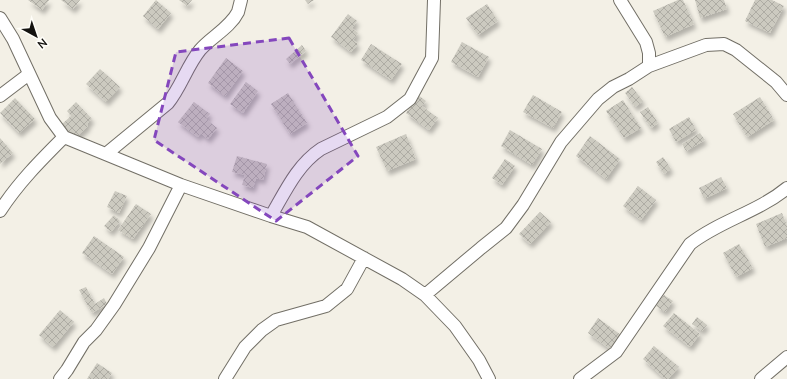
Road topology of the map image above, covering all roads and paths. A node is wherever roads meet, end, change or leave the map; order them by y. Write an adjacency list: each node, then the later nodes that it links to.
1 (241, 0): 10 (street)
2 (434, 0): 14 (street)
3 (620, 0): 5 (street)
4 (0, 18): 6 (street)
5 (649, 66): 7 (street); 16 (street)
6 (29, 74): 8 (street); 9 (street)
7 (787, 95)
8 (0, 96)
9 (64, 137): 10 (street); 13 (street)
10 (106, 154): 11 (street)
11 (181, 185): 14 (street); 18 (street)
12 (787, 188): 21 (street)
13 (0, 211)
14 (271, 216): 15 (street)
15 (364, 258): 16 (street); 19 (street)
16 (425, 295): 20 (street)
17 (787, 357): 22 (street)
18 (60, 379)
19 (224, 379)
20 (489, 379)
21 (580, 379)
22 (761, 379)

